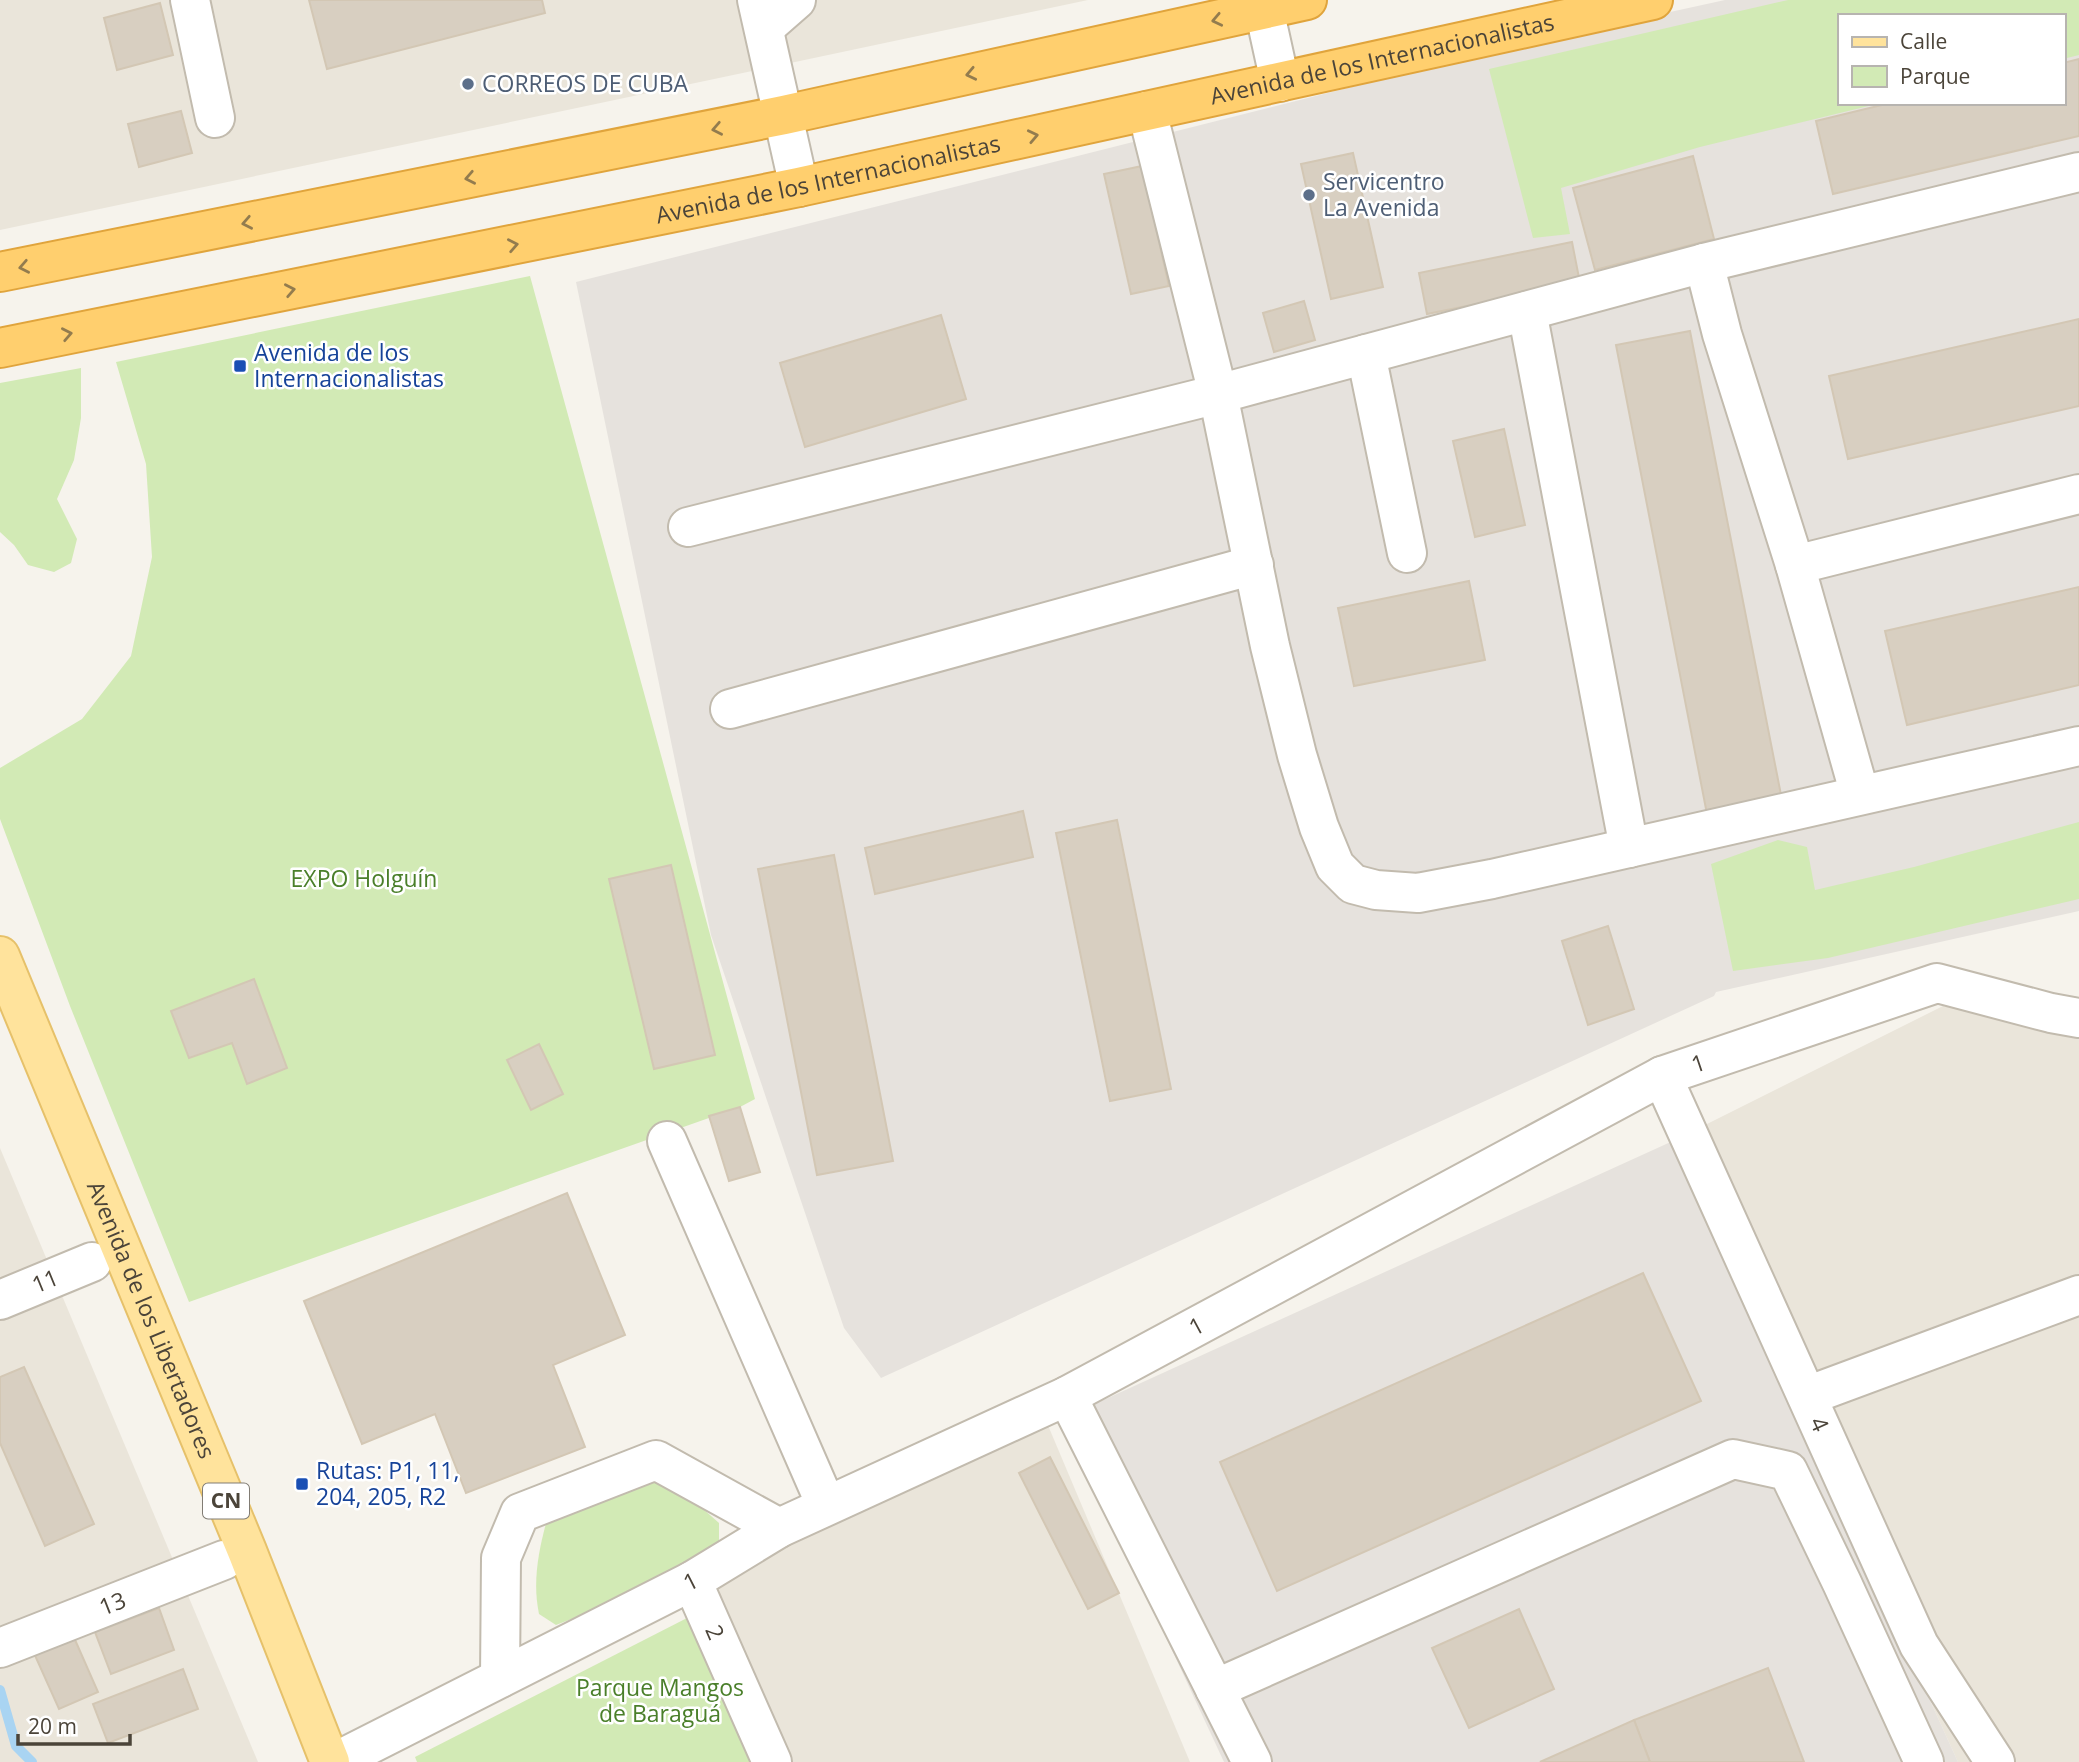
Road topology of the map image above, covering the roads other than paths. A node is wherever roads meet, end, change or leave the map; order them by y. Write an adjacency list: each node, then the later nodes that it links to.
1 (190, 0): 10 (street)
2 (796, 0): 6 (street)
3 (1307, 0): 5 (highway)
4 (1653, 0): 7 (highway, Avenida de los Internacionalistas)
5 (1263, 5): 7 (street); 9 (highway, one-way to 9)
6 (761, 14): 9 (street)
7 (1280, 82): 8 (highway, Avenida de los Internacionalistas)
8 (1147, 111): 12 (highway, Avenida de los Internacionalistas, one-way to 8); 18 (street)
9 (784, 115): 12 (street); 14 (highway, one-way to 14)
10 (215, 118)
11 (2079, 172): 13 (street)
12 (799, 187): 16 (highway, Avenida de los Internacionalistas, one-way to 12)
13 (1704, 263): 15 (street); 23 (street)
14 (0, 272)
15 (1527, 311): 17 (street); 27 (street)
16 (0, 348)
17 (1366, 354): 18 (street); 21 (street)
18 (1218, 394): 20 (street); 22 (street)
19 (2079, 494): 23 (street)
20 (688, 527)
21 (1407, 553)
22 (1254, 565): 24 (street); 27 (street)
23 (1795, 565): 26 (street)
24 (730, 709)
25 (2079, 746): 26 (street)
26 (1860, 796): 27 (street)
27 (1629, 848)
28 (0, 956): 44 (main road, Avenida de los Libertadores / CN)
29 (2079, 1018): 30 (street, 1)
30 (1662, 1076): 35 (street, 1); 36 (street, 4)
31 (667, 1141): 37 (street)
32 (92, 1262): 34 (street, 11)
33 (2079, 1295): 36 (street)
34 (0, 1300)
35 (1067, 1396): 37 (street, 1); 43 (street)
36 (1807, 1396): 48 (street, 4)
37 (827, 1506): 38 (street, 1)
38 (779, 1528): 40 (street, 1); 42 (street)
39 (224, 1560): 41 (street, 13)
40 (692, 1581): 42 (street, 1); 45 (street, 2)
41 (0, 1648)
42 (500, 1678): 44 (street, 1)
43 (1215, 1689): 46 (street); 47 (street)
44 (332, 1762)
45 (772, 1762)
46 (1252, 1762)
47 (1924, 1762)
48 (1995, 1762)

